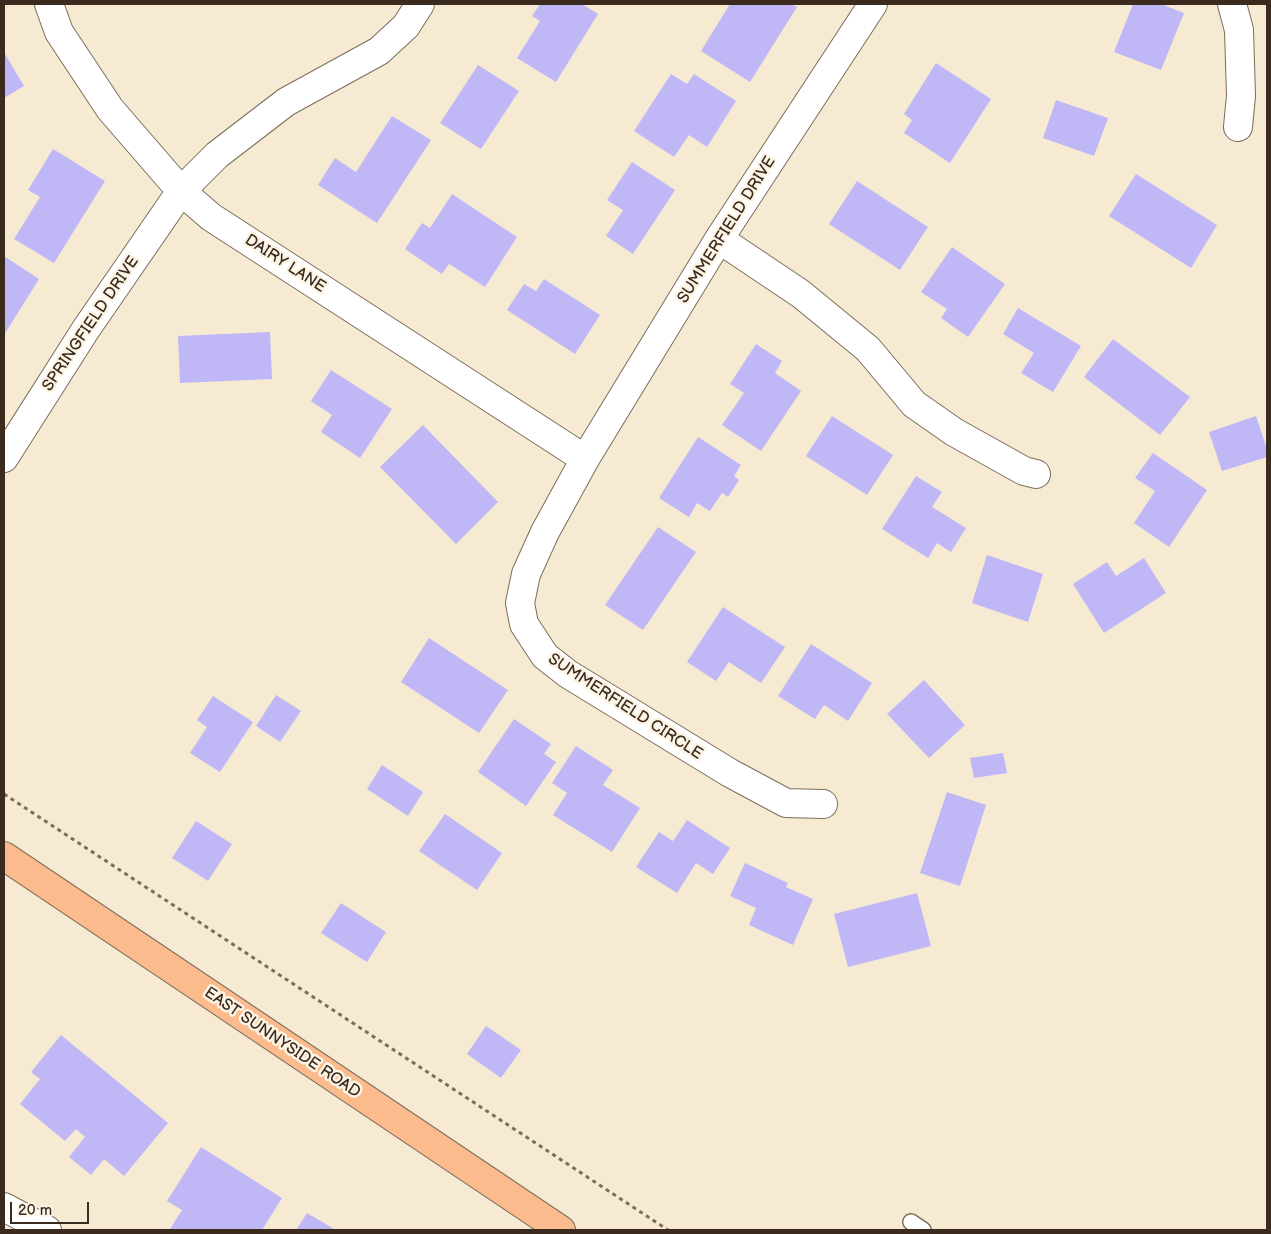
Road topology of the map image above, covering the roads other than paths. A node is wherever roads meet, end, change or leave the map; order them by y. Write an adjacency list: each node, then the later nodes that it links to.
1 (49, 4): 6 (street, DAIRY LANE)
2 (420, 4): 6 (street, SPRINGFIELD DRIVE)
3 (872, 4): 7 (street, SUMMERFIELD DRIVE)
4 (1232, 4): 5 (street)
5 (1238, 127)
6 (181, 191): 8 (street, SPRINGFIELD DRIVE); 9 (street, DAIRY LANE)
7 (719, 239): 9 (street, SUMMERFIELD DRIVE); 10 (street)
8 (4, 458)
9 (585, 459): 11 (street, SUMMERFIELD CIRCLE)
10 (1036, 474)
11 (822, 804)
12 (4, 856): 15 (main road, EAST SUNNYSIDE ROAD)
13 (4, 1207): 14 (street)
14 (47, 1230)
15 (561, 1230)

